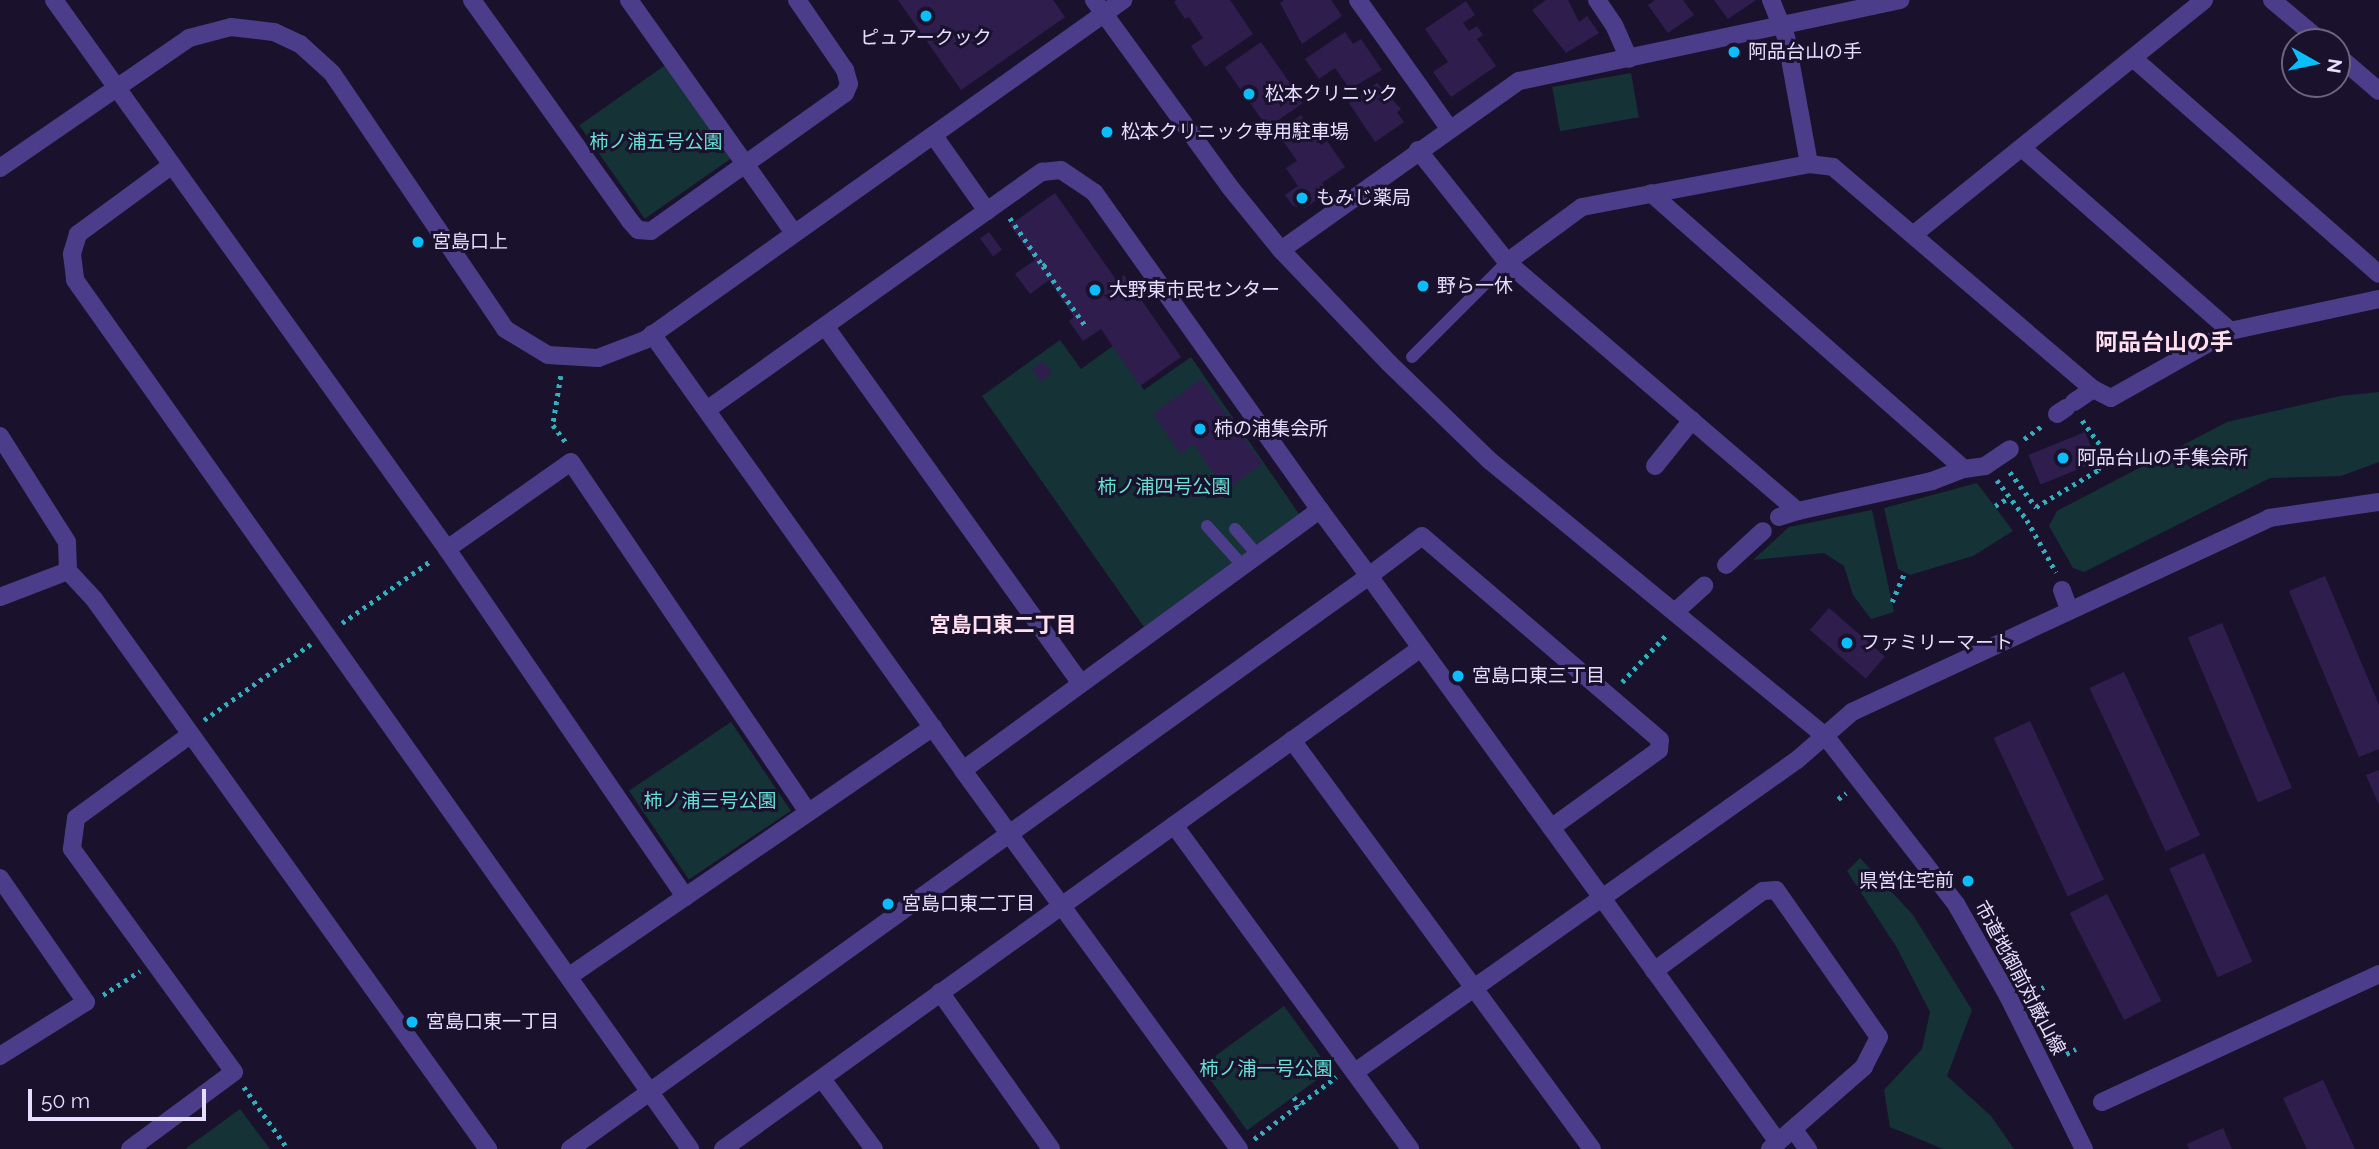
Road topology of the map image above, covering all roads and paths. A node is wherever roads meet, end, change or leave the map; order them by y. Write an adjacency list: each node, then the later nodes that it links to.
1 (54, 0): 18 (street)
2 (472, 0): 24 (street)
3 (629, 0): 24 (street)
4 (797, 0): 24 (street)
5 (1123, 0): 12 (street)
6 (1358, 0): 20 (street)
7 (1597, 0): 16 (street)
8 (1771, 0): 13 (street)
9 (1900, 0): 13 (street)
10 (2204, 0): 15 (street)
11 (2272, 0): 14 (street)
12 (1100, 7): 21 (street); 33 (street, 市道地御前対厳山線)
13 (1783, 26): 16 (street); 25 (street)
14 (2305, 28)
15 (2133, 58): 22 (street); 35 (street)
16 (1629, 59): 20 (street)
17 (2351, 67): 19 (street)
18 (116, 87): 26 (street); 27 (street); 40 (street)
19 (2379, 91)
20 (1449, 128): 23 (street)
21 (934, 136): 29 (street); 31 (street)
22 (2022, 148): 32 (street); 39 (street)
23 (1418, 150): 33 (street); 34 (street)
24 (744, 163): 31 (street)
25 (1809, 164): 28 (street); 32 (street)
26 (172, 165): 61 (street); 98 (street)
27 (0, 167)
28 (1651, 193): 34 (street); 51 (street)
29 (987, 211): 38 (street); 55 (street)
30 (1009, 218): 37 (path)
31 (794, 233): 40 (street)
32 (1913, 235): 43 (street)
33 (1281, 250): 74 (street, 市道地御前対厳山線)
34 (1507, 262): 41 (lane); 46 (street)
35 (2379, 274)
36 (2379, 299): 39 (street)
37 (1085, 325)
38 (825, 326): 45 (street); 79 (street)
39 (2230, 331): 43 (street)
40 (652, 334): 45 (street)
41 (1412, 357)
42 (561, 375): 48 (path)
43 (2092, 389): 44 (street)
44 (2069, 409): 49 (path); 49 (path)
45 (708, 410): 82 (street)
46 (1692, 420): 50 (street); 56 (street)
47 (0, 436): 65 (street)
48 (565, 440)
49 (1998, 463): 51 (street); 52 (path)
50 (1655, 466)
51 (1964, 469): 56 (street)
52 (2010, 497): 54 (path); 70 (path)
53 (2379, 502): 73 (street)
54 (1995, 506)
55 (1320, 510): 62 (street); 68 (street)
56 (1798, 511): 57 (street)
57 (1779, 517)
58 (1207, 526): 63 (lane)
59 (1235, 528): 62 (lane)
60 (1763, 531): 64 (street)
61 (447, 549): 87 (street); 92 (street)
62 (1257, 554): 63 (street)
63 (1241, 565): 79 (street)
64 (1726, 565)
65 (68, 571): 71 (street); 83 (street)
66 (1905, 572): 72 (path)
67 (413, 573): 75 (path)
68 (1368, 576): 77 (street); 80 (street); 90 (street)
69 (1704, 586): 74 (street)
70 (2062, 590): 73 (street)
71 (0, 597)
72 (1892, 602)
73 (2069, 609): 84 (street)
74 (1676, 611): 84 (street, 市道地御前対厳山線)
75 (347, 619)
76 (1668, 633): 80 (path)
77 (1420, 648): 85 (street); 89 (street)
78 (302, 651): 81 (path)
79 (1081, 683): 86 (street)
80 (1609, 695): 89 (street)
81 (204, 719)
82 (933, 727): 86 (street); 87 (street)
83 (190, 735): 95 (street); 119 (street)
84 (1826, 737): 93 (street); 128 (street, 市道地御前対厳山線)
85 (1293, 740): 88 (street); 100 (street)
86 (963, 770): 90 (street)
87 (808, 812): 92 (street)
88 (1174, 825): 94 (street); 107 (street)
89 (1551, 828): 93 (street)
90 (1009, 835): 94 (street); 110 (street)
91 (0, 878): 104 (street)
92 (685, 897): 98 (street)
93 (1602, 898): 96 (street); 100 (street)
94 (1061, 906): 101 (street); 115 (street)
95 (153, 961): 103 (path); 108 (street)
96 (1654, 971): 114 (street); 116 (street)
97 (2379, 974): 112 (street)
98 (571, 975): 110 (street)
99 (2044, 986): 102 (path)
100 (1473, 987): 107 (street); 126 (street)
101 (940, 992): 109 (street); 124 (street)
102 (2034, 992)
103 (98, 999)
104 (4, 1048)
105 (2076, 1049): 106 (path)
106 (2066, 1055)
107 (1353, 1069): 113 (path); 125 (street)
108 (234, 1072): 117 (street); 118 (path)
109 (822, 1079): 122 (street); 123 (street)
110 (651, 1091): 120 (street); 121 (street)
111 (1294, 1097): 113 (path)
112 (2102, 1102)
113 (1300, 1105): 115 (path)
114 (1794, 1130): 116 (street); 127 (street)
115 (1245, 1145)
116 (1774, 1146)
117 (130, 1149)
118 (288, 1149)
119 (488, 1149)
120 (570, 1149)
121 (690, 1149)
122 (723, 1149)
123 (874, 1149)
124 (1051, 1149)
125 (1410, 1149)
126 (1592, 1149)
127 (1808, 1149)
128 (2084, 1149)

